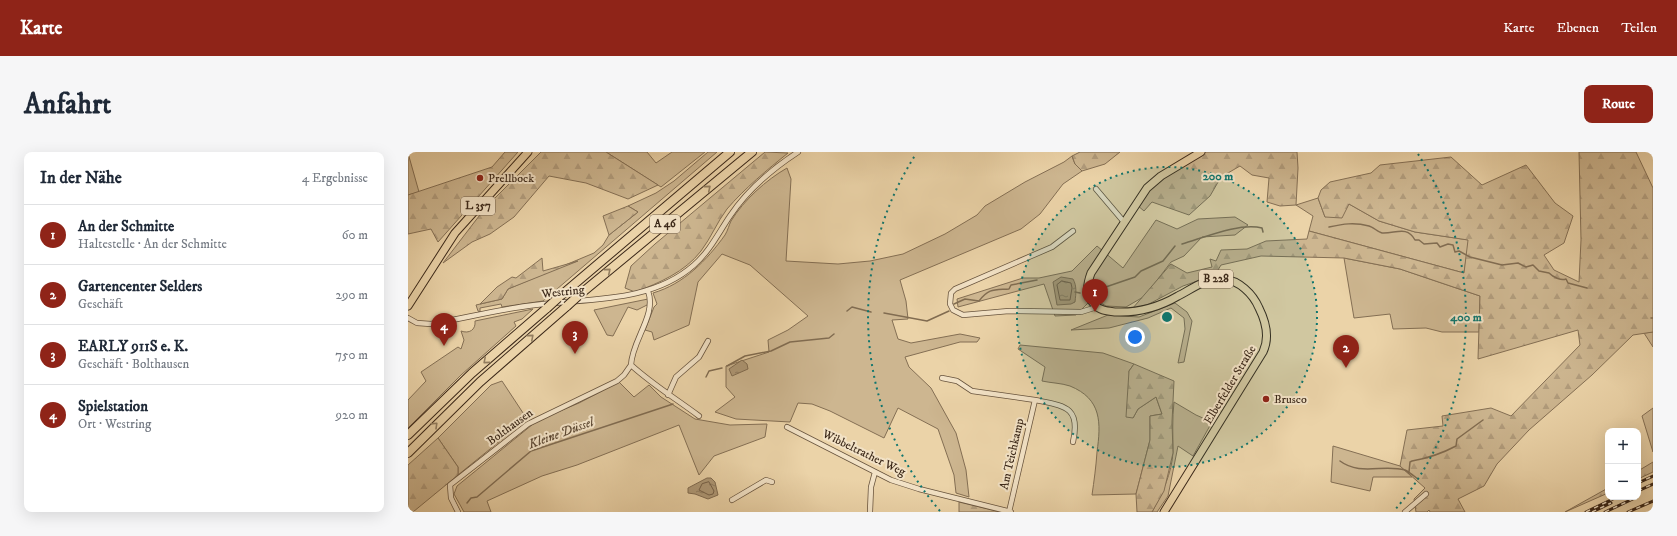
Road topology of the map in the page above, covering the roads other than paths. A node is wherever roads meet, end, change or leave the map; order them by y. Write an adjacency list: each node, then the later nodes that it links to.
1 (528, 152): 10 (main road, L 357)
2 (730, 152): 20 (highway, A 46, one-way to 20, bridge)
3 (752, 152): 22 (highway, A 46, one-way to 3, bridge)
4 (798, 152): 9 (street, Westring)
5 (1201, 152): 7 (main road)
6 (1096, 189): 7 (street)
7 (1124, 222): 11 (main road)
8 (1072, 231): 11 (street)
9 (648, 291): 12 (street, Westring); 14 (street)
10 (408, 306)
11 (1097, 307): 30 (main road, Elberfelder Straße / B 228)
12 (408, 318)
13 (708, 341): 16 (street)
14 (631, 365): 16 (street); 27 (street, Bolthausen)
15 (942, 378): 17 (street)
16 (668, 395): 18 (street)
17 (1035, 400): 21 (street); 29 (street, Am Teichkamp)
18 (699, 416)
19 (787, 427): 23 (street, Wibbeltrather Weg)
20 (408, 435)
21 (1073, 442)
22 (408, 453)
23 (875, 472): 28 (street); 29 (street, Wibbeltrather Weg)
24 (772, 482): 26 (street)
25 (1426, 494): 31 (street)
26 (732, 500)
27 (458, 512)
28 (870, 512)
29 (1010, 512)
30 (1164, 512)
31 (1405, 512)

